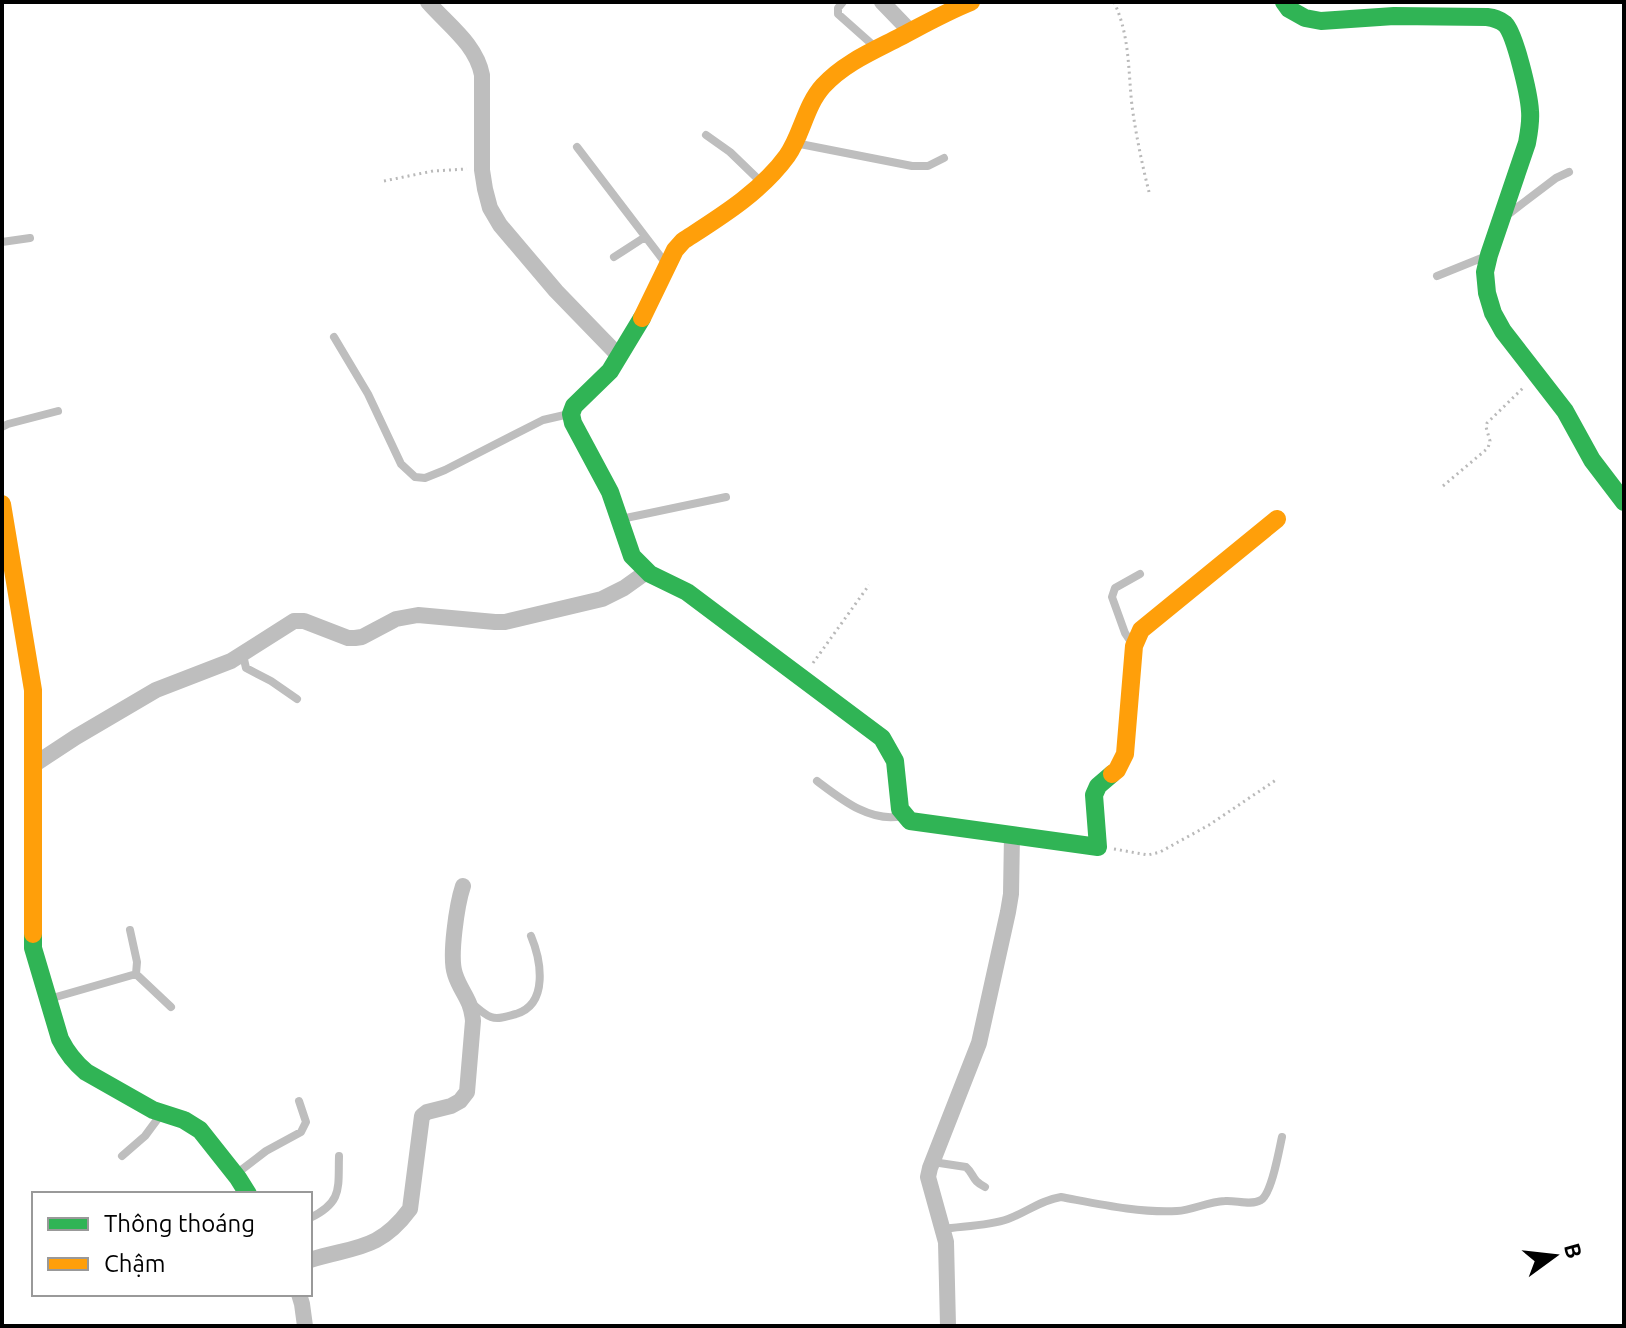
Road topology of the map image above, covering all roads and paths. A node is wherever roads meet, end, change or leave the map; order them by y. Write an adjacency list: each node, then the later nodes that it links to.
1 (428, 2): 14 (street)
2 (843, 2): 9 (lane)
3 (882, 2): 8 (street)
4 (971, 2): 8 (street)
5 (1114, 2): 18 (path)
6 (1284, 2): 7 (street)
7 (1396, 9): 19 (street)
8 (910, 31): 9 (street)
9 (877, 49): 11 (street)
10 (706, 135): 17 (lane)
11 (794, 143): 13 (lane); 17 (street)
12 (577, 147): 20 (lane)
13 (944, 158)
14 (482, 170): 16 (path); 28 (street)
15 (1569, 172): 19 (lane)
16 (384, 181)
17 (762, 183): 25 (street)
18 (1149, 192)
19 (1500, 221): 23 (street)
20 (645, 237): 24 (lane); 25 (lane)
21 (30, 238): 22 (lane)
22 (2, 242)
23 (1489, 255): 26 (lane); 29 (street)
24 (614, 257)
25 (667, 265): 28 (street)
26 (1437, 276)
27 (334, 337): 31 (lane)
28 (619, 356): 31 (street)
29 (1537, 374): 33 (path); 35 (street)
30 (58, 411): 32 (lane)
31 (571, 414): 37 (street)
32 (2, 427)
33 (1443, 486)
34 (726, 497): 37 (lane)
35 (1624, 502)
36 (2, 504): 42 (street)
37 (620, 519): 39 (street)
38 (1277, 519): 43 (street)
39 (645, 573): 44 (street); 45 (street)
40 (1140, 574): 43 (lane)
41 (869, 585): 45 (path)
42 (9, 588): 47 (street)
43 (1134, 646): 52 (street)
44 (243, 655): 46 (lane); 47 (street)
45 (802, 678): 50 (street)
46 (297, 699)
47 (35, 764): 57 (street)
48 (1276, 780): 52 (path)
49 (817, 781): 50 (lane)
50 (902, 816): 51 (street)
51 (1012, 835): 52 (street); 65 (street)
52 (1098, 847)
53 (463, 886): 58 (street)
54 (130, 930): 56 (lane)
55 (531, 936): 58 (lane)
56 (136, 974): 57 (lane); 59 (lane)
57 (48, 999): 61 (street)
58 (470, 1002): 71 (street)
59 (171, 1007)
60 (299, 1101): 66 (lane)
61 (162, 1113): 63 (lane); 66 (street)
62 (1282, 1137): 70 (lane)
63 (122, 1156)
64 (339, 1156): 69 (lane)
65 (932, 1162): 67 (lane); 70 (street)
66 (235, 1174): 68 (street)
67 (985, 1187)
68 (247, 1192)
69 (312, 1217)
70 (943, 1229): 74 (street)
71 (312, 1260)
72 (300, 1296): 73 (street)
73 (305, 1326)
74 (948, 1326)

